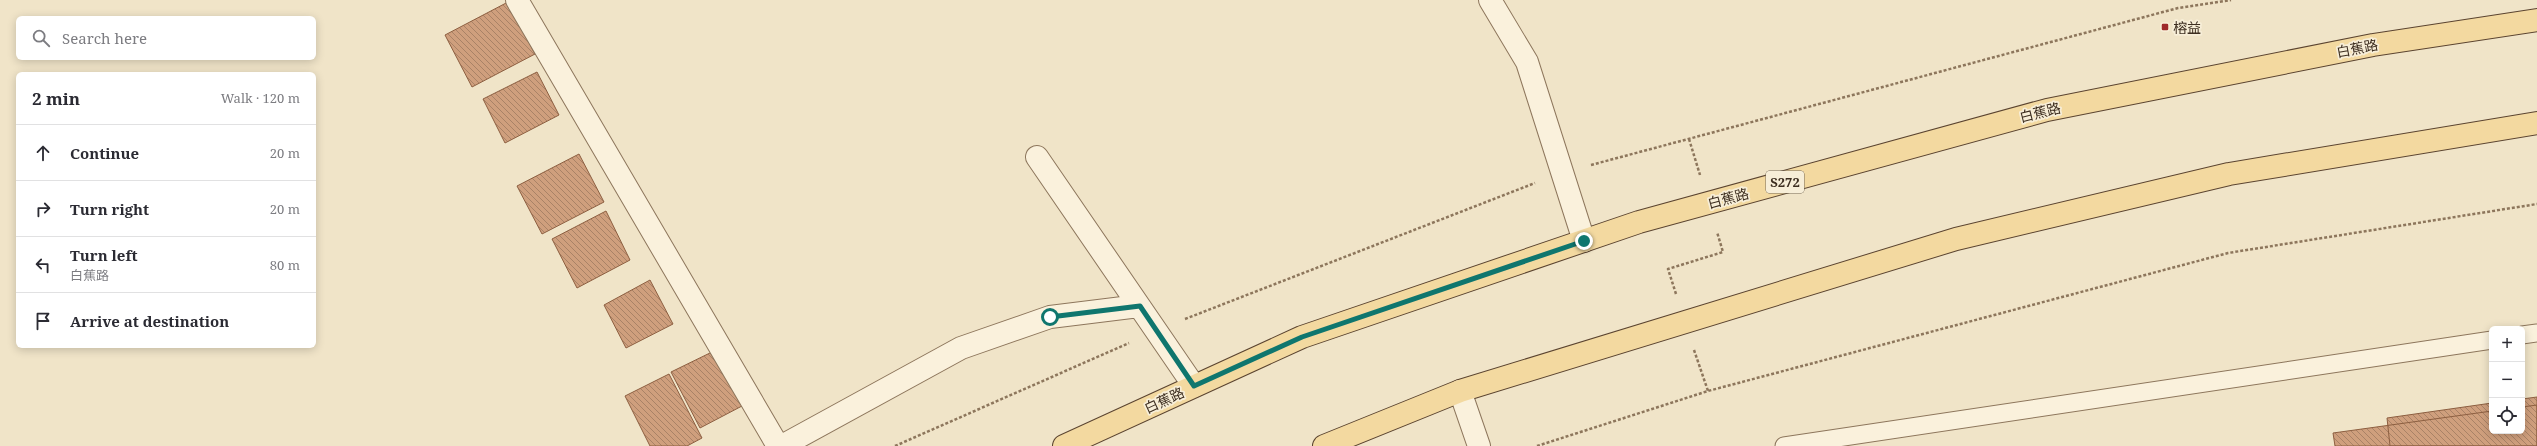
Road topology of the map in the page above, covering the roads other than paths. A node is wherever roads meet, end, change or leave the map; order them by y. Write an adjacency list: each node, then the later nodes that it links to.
1 (517, 0): 14 (street)
2 (1490, 0): 6 (street)
3 (2537, 20): 6 (main road, 白蕉路 / S272)
4 (2537, 123): 12 (main road)
5 (1037, 158): 7 (street)
6 (1584, 241): 11 (main road, 白蕉路 / S272)
7 (1140, 306): 11 (street); 15 (street)
8 (2537, 333): 9 (lane)
9 (2525, 335)
10 (2489, 340): 13 (lane)
11 (1194, 386): 16 (main road, 白蕉路 / S272)
12 (1460, 391): 17 (main road); 18 (street)
13 (1873, 439): 19 (lane)
14 (778, 446)
15 (782, 446)
16 (1064, 446)
17 (1324, 446)
18 (1479, 446)
19 (1784, 446)

